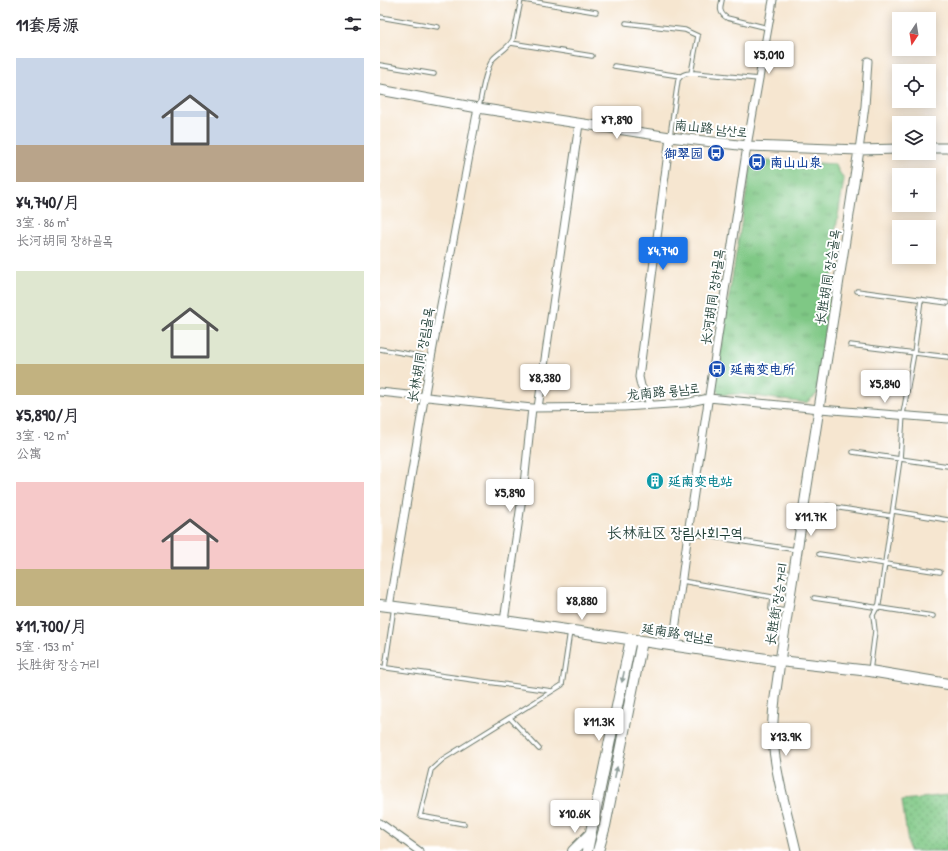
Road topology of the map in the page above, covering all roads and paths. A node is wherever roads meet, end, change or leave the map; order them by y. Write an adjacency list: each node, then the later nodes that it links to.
1 (522, 0): 4 (lane); 9 (lane)
2 (722, 0): 8 (lane)
3 (774, 0): 8 (street, 长河胡同 장하골목)
4 (596, 12)
5 (380, 17): 7 (lane)
6 (626, 23): 14 (lane)
7 (438, 27)
8 (768, 28): 17 (street, 长河胡同 장하골목)
9 (511, 43): 10 (lane); 19 (lane)
10 (592, 56)
11 (868, 61): 26 (street)
12 (380, 64): 15 (lane)
13 (614, 66): 16 (lane)
14 (690, 73): 16 (lane); 17 (lane)
15 (434, 74)
16 (680, 76): 21 (lane)
17 (759, 79): 22 (street, 长河胡同 장하골목)
18 (380, 90): 19 (street, 南山路 남산로)
19 (478, 108): 20 (street, 南山路 남산로); 34 (street, 长林胡同 장림골목)
20 (579, 124): 21 (street, 南山路 남산로); 39 (street)
21 (670, 137): 22 (street, 南山路 남산로); 38 (street)
22 (747, 146): 26 (street, 南山路 남산로); 37 (street, 长河胡同 장하골목)
23 (936, 148): 24 (street)
24 (948, 148)
25 (892, 149): 26 (street, 南山路 남산로)
26 (859, 150): 40 (street, 长胜胡同 장승골목)
27 (857, 291): 28 (lane)
28 (921, 299): 29 (lane); 32 (lane)
29 (948, 303)
30 (850, 345): 32 (lane)
31 (380, 349): 34 (lane)
32 (914, 353): 33 (lane); 41 (lane)
33 (948, 356)
34 (431, 358): 36 (street, 长林胡同 장림골목)
35 (380, 392): 36 (street, 龙南路 룡남로)
36 (425, 396): 39 (street, 龙南路 룡남로); 57 (street, 长林胡同 장림골목)
37 (709, 398): 38 (street, 龙南路 룡남로); 40 (street, 龙南路 룡남로); 50 (street, 长河胡同 장하골목)
38 (651, 405): 39 (street, 龙南路 룡남로)
39 (535, 408): 61 (street)
40 (820, 409): 41 (street, 龙南路 룡남로); 51 (street, 长胜街 장승거리)
41 (903, 414): 42 (street, 龙南路 룡남로); 44 (lane)
42 (948, 419)
43 (853, 452): 44 (lane)
44 (900, 459): 45 (lane); 47 (lane)
45 (948, 466)
46 (827, 506): 48 (lane)
47 (893, 511): 48 (lane); 49 (lane)
48 (892, 516): 53 (lane)
49 (948, 520)
50 (688, 533): 51 (lane); 55 (street, 长河胡同 장하골목)
51 (798, 550): 59 (street, 长胜街 장승거리)
52 (819, 554): 53 (lane)
53 (885, 564): 54 (lane); 58 (lane)
54 (940, 572)
55 (682, 581): 59 (lane); 65 (street, 长河胡同 장하골목)
56 (814, 598): 58 (lane)
57 (388, 606): 61 (main road, 延南路 연남로); 68 (lane)
58 (878, 608): 60 (lane); 69 (lane)
59 (788, 612): 66 (street, 长胜街 장승거리)
60 (933, 616)
61 (504, 621): 62 (main road, 延南路 연남로)
62 (570, 630): 63 (main road, 延南路 연남로); 71 (lane)
63 (631, 639): 64 (main road, 延南路 연남로); 76 (main road, one-way to 76)
64 (642, 641): 65 (main road, 延南路 연남로); 80 (main road, one-way to 64)
65 (673, 646): 66 (main road, 延南路 연남로)
66 (780, 662): 69 (main road, 延南路 연남로); 81 (street, 长胜街 장승거리)
67 (380, 667): 68 (lane)
68 (385, 668): 71 (lane)
69 (870, 671): 70 (main road, 延南路 연남로)
70 (948, 684)
71 (552, 691): 72 (lane)
72 (510, 718): 73 (lane); 75 (lane)
73 (539, 749)
74 (380, 823): 77 (street)
75 (464, 824)
76 (591, 832): 78 (main road); 79 (main road)
77 (419, 851)
78 (573, 851)
79 (587, 851)
80 (598, 851)
81 (796, 851)

